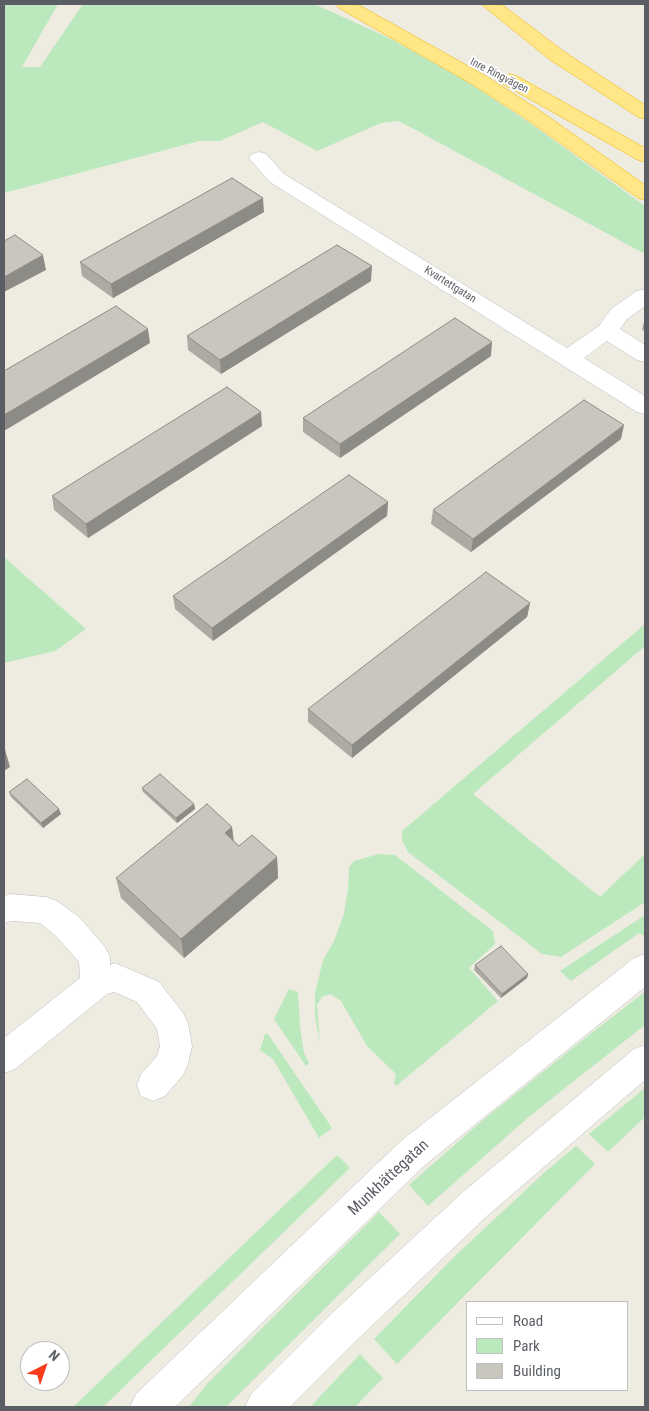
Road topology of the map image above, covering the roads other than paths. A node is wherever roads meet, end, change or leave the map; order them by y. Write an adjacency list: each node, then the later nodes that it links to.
1 (346, 4): 6 (highway, Inre Ringvägen); 8 (highway)
2 (490, 4): 5 (highway)
3 (494, 4): 4 (highway)
4 (645, 100)
5 (645, 113)
6 (645, 156)
7 (259, 158): 12 (street, Kvartettgatan)
8 (645, 194)
9 (645, 296): 10 (street)
10 (607, 331): 11 (street); 12 (street)
11 (645, 355)
12 (568, 358): 13 (street, Kvartettgatan)
13 (645, 406)
14 (4, 910): 16 (street)
15 (645, 968): 20 (street, Munkhättegatan)
16 (96, 984): 17 (street); 19 (street)
17 (5, 1054)
18 (645, 1060): 21 (street)
19 (153, 1085)
20 (150, 1407)
21 (264, 1407)

